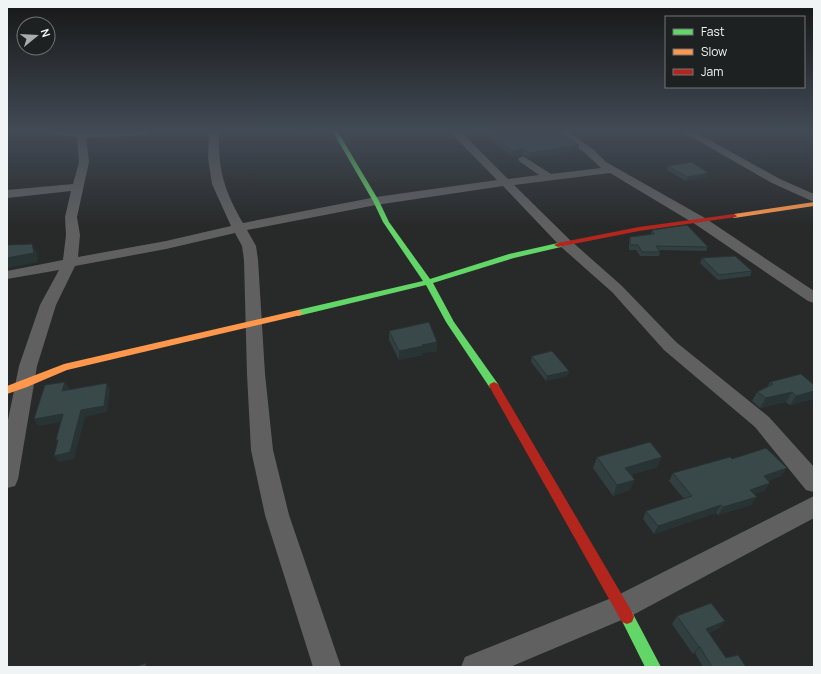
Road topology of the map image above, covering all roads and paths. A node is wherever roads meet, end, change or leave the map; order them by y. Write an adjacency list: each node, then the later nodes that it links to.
1 (84, 163): 11 (street)
2 (214, 163): 17 (street)
3 (354, 163): 14 (street)
4 (486, 163): 10 (street)
5 (529, 163): 9 (street)
6 (603, 163): 8 (street)
7 (744, 163): 13 (street)
8 (612, 170): 9 (street); 16 (street)
9 (549, 177): 10 (street)
10 (506, 183): 14 (street); 18 (street)
11 (77, 187): 12 (street); 19 (street)
12 (7, 194)
13 (814, 198)
14 (376, 201): 17 (street); 21 (street)
15 (814, 204): 16 (street)
16 (700, 221): 18 (street); 22 (street)
17 (239, 228): 19 (street); 23 (street)
18 (565, 243): 21 (street); 26 (street)
19 (69, 264): 20 (street); 24 (street)
20 (7, 275)
21 (428, 282): 23 (street); 28 (street)
22 (814, 298)
23 (253, 324): 24 (street); 29 (street)
24 (15, 388): 25 (street)
25 (7, 479)
26 (814, 483)
27 (814, 506): 28 (street)
28 (622, 607): 30 (street); 31 (street)
29 (327, 667)
30 (475, 667)
31 (653, 667)

